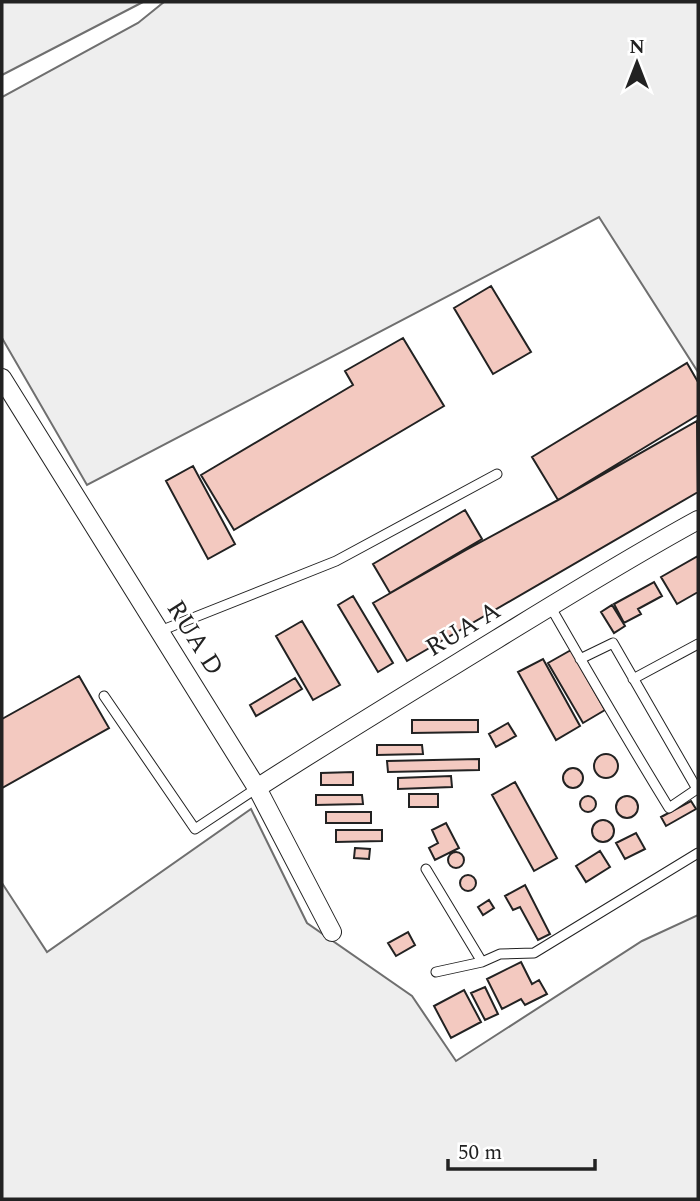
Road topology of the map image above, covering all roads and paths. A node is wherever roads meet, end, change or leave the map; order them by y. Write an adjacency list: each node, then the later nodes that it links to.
1 (2, 378): 5 (street, RUA D)
2 (497, 474): 5 (lane)
3 (698, 520): 4 (street, RUA A)
4 (550, 606): 7 (lane); 10 (street, RUA A)
5 (160, 631): 10 (street, RUA D)
6 (698, 644): 8 (lane)
7 (580, 659): 8 (lane); 11 (lane)
8 (633, 679): 11 (lane)
9 (104, 696): 10 (lane)
10 (257, 788): 14 (street, RUA D)
11 (698, 790)
12 (698, 853): 15 (lane)
13 (426, 869): 15 (lane)
14 (332, 932)
15 (482, 962): 16 (lane)
16 (436, 972)

